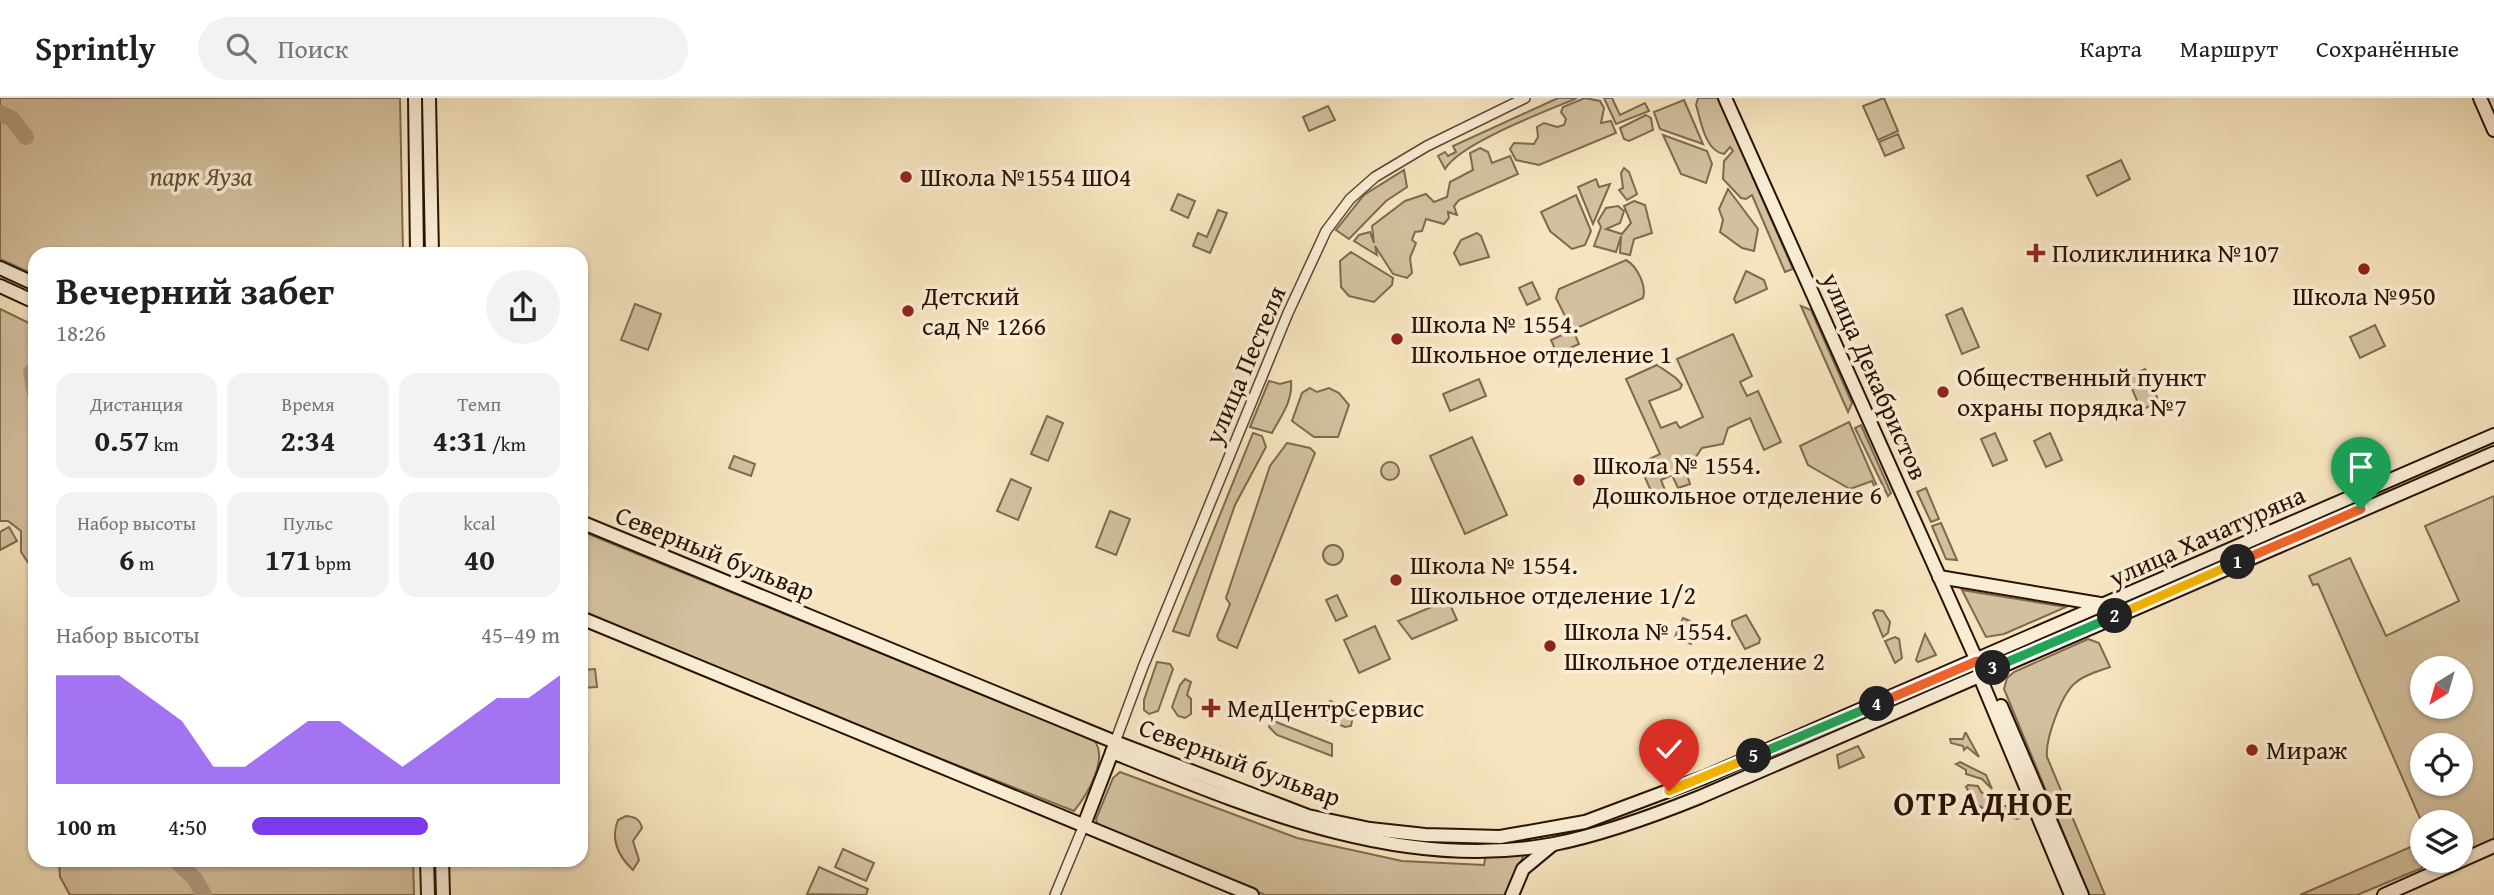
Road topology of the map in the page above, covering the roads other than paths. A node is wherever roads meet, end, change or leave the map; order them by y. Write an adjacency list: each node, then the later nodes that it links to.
1 (415, 98): 7 (main road)
2 (429, 98): 8 (main road)
3 (1525, 98): 20 (street, улица Пестеля)
4 (1725, 98): 16 (main road, улица Декабристов)
5 (2480, 98): 6 (main road)
6 (2494, 130)
7 (417, 247)
8 (432, 247)
9 (0, 268): 10 (main road)
10 (28, 281)
11 (0, 286): 12 (main road)
12 (28, 299)
13 (2494, 435): 17 (main road, улица Хачатуряна)
14 (2494, 453): 19 (main road, улица Хачатуряна)
15 (588, 525): 20 (main road, Северный бульвар)
16 (1939, 577): 17 (main road); 19 (main road, улица Декабристов)
17 (2106, 605): 19 (main road, улица Хачатуряна)
18 (588, 621): 21 (main road)
19 (1980, 667): 20 (main road, Северный бульвар); 22 (main road, Северный бульвар); 31 (main road, улица Декабристов); 32 (main road, улица Декабристов)
20 (1114, 747): 21 (main road); 22 (main road, Северный бульвар)
21 (1084, 825): 28 (street); 29 (main road)
22 (1553, 844): 30 (main road)
23 (2494, 846): 33 (main road)
24 (427, 867): 26 (main road)
25 (442, 867): 27 (main road)
26 (428, 895)
27 (443, 895)
28 (1055, 895)
29 (1252, 895)
30 (1512, 895)
31 (2071, 895)
32 (2082, 895)
33 (2384, 895)

